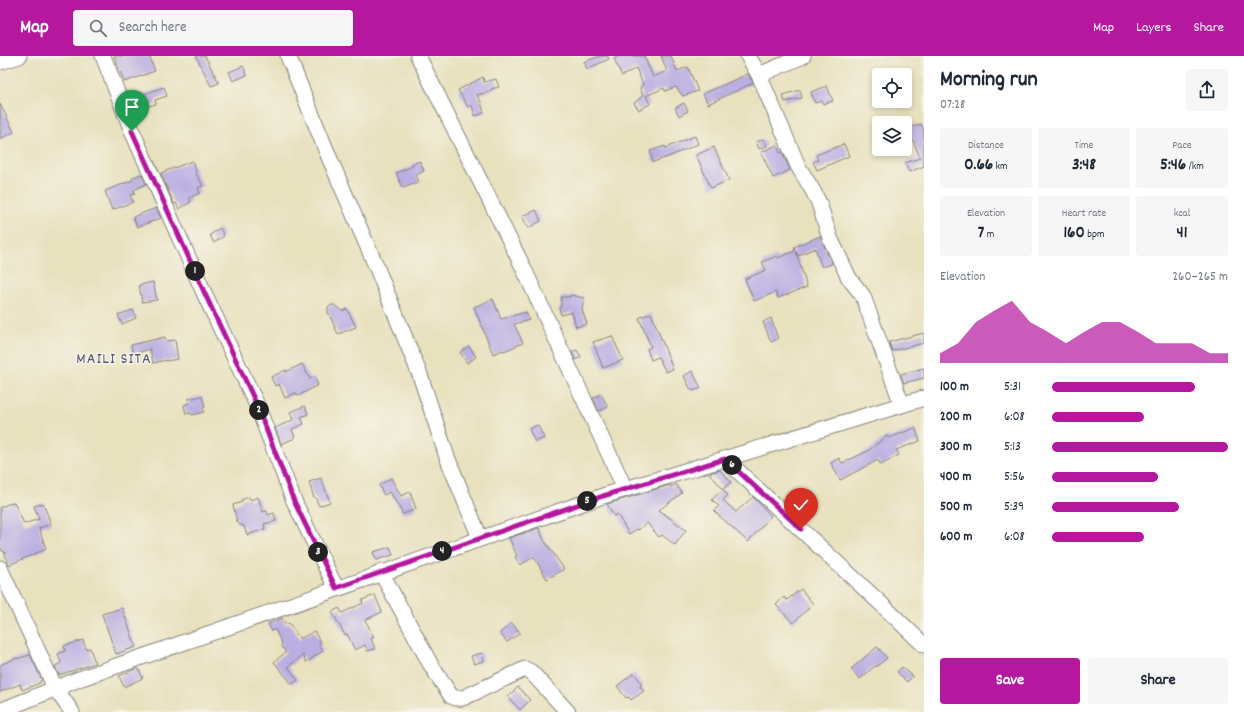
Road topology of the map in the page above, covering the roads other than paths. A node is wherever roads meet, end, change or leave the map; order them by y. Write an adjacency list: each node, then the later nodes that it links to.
1 (19, 56): 7 (street)
2 (102, 56): 16 (street)
3 (288, 56): 13 (street)
4 (418, 56): 12 (street)
5 (748, 56): 8 (street)
6 (803, 56): 8 (street)
7 (0, 62)
8 (759, 75): 10 (street)
9 (924, 398): 10 (street)
10 (902, 405): 11 (street)
11 (725, 459): 12 (street); 17 (street)
12 (626, 489): 13 (street)
13 (480, 538): 15 (street)
14 (0, 568): 18 (street)
15 (381, 572): 16 (street); 21 (street)
16 (336, 588): 18 (street)
17 (924, 645)
18 (55, 688): 19 (street); 20 (street)
19 (0, 711)
20 (72, 712)
21 (568, 712)

